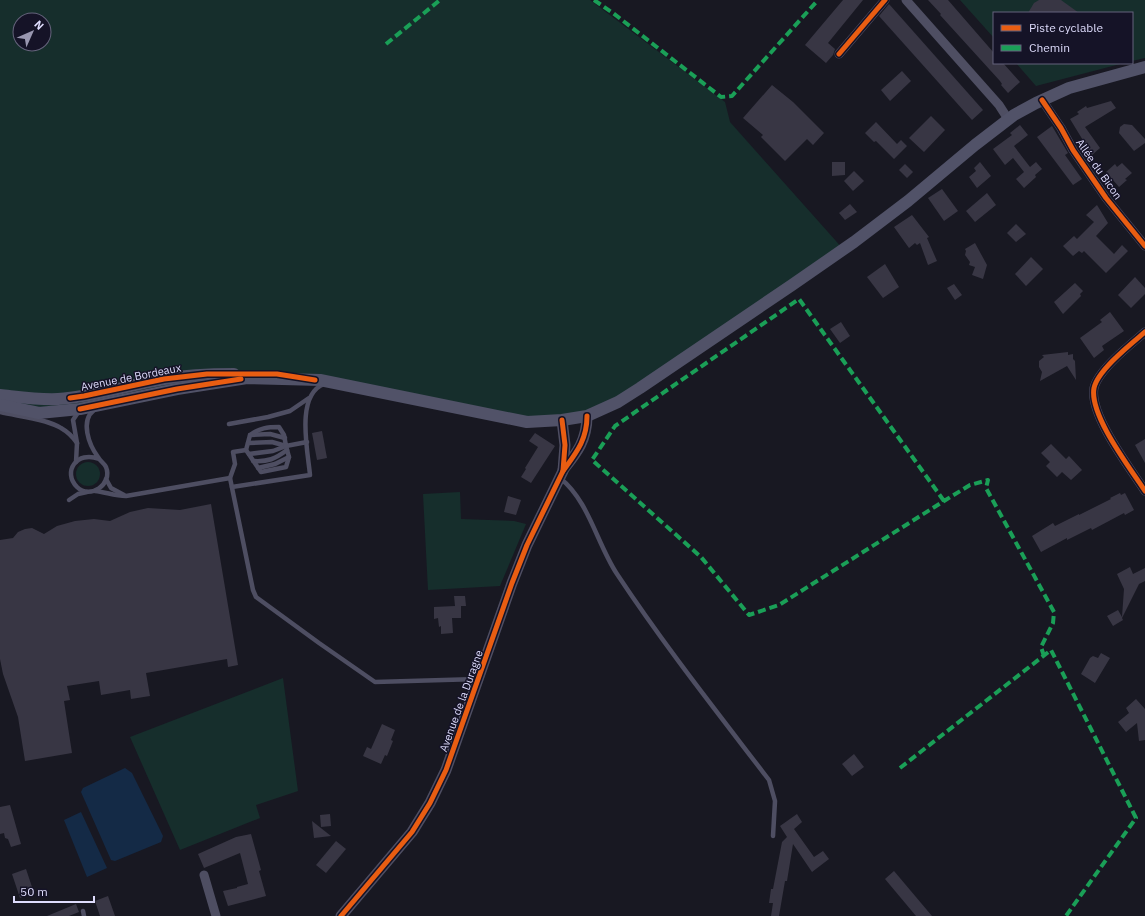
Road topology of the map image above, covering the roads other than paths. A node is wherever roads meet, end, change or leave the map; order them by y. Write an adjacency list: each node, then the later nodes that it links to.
1 (885, 0): 3 (street)
2 (906, 0): 6 (street)
3 (839, 54)
4 (1145, 67): 5 (main road)
5 (1042, 100): 6 (main road); 7 (street, Allée du Bicon)
6 (1008, 119): 16 (main road)
7 (1145, 246)
8 (1145, 332): 37 (street)
9 (315, 380): 10 (main road); 14 (main road); 14 (main road, Avenue de Bordeaux)
10 (330, 382): 12 (lane); 17 (main road)
11 (0, 395): 14 (main road, Avenue de Bordeaux)
12 (309, 398): 18 (lane); 21 (lane)
13 (0, 405): 14 (main road, Avenue de Bordeaux)
14 (79, 408): 22 (lane); 27 (lane)
15 (0, 412): 22 (lane)
16 (587, 416): 17 (main road); 31 (street, Avenue de la Duragne)
17 (562, 420): 31 (street, Avenue de la Duragne)
18 (229, 424)
19 (250, 435): 20 (lane); 20 (lane); 23 (lane)
20 (285, 438): 24 (lane)
21 (307, 442): 24 (lane); 35 (lane)
22 (77, 443): 29 (lane)
23 (248, 444): 24 (lane); 25 (lane)
24 (287, 448): 25 (lane); 26 (lane); 28 (lane)
25 (248, 452): 28 (lane); 32 (lane)
26 (289, 457): 30 (lane); 30 (lane)
27 (99, 458): 29 (lane); 33 (lane)
28 (253, 461): 30 (lane)
29 (76, 462): 34 (lane)
30 (258, 468)
31 (561, 474): 40 (street, Avenue de la Duragne); 41 (lane)
32 (230, 478): 35 (lane); 39 (lane)
33 (106, 479): 36 (lane); 39 (lane)
34 (76, 486): 38 (lane); 38 (lane)
35 (232, 487): 40 (lane)
36 (95, 491): 38 (lane); 39 (lane)
37 (1145, 491)
38 (87, 492)
39 (126, 496)
40 (479, 679): 44 (street, Avenue de la Duragne)
41 (773, 836)
42 (204, 875): 43 (street)
43 (216, 916)
44 (341, 916)

